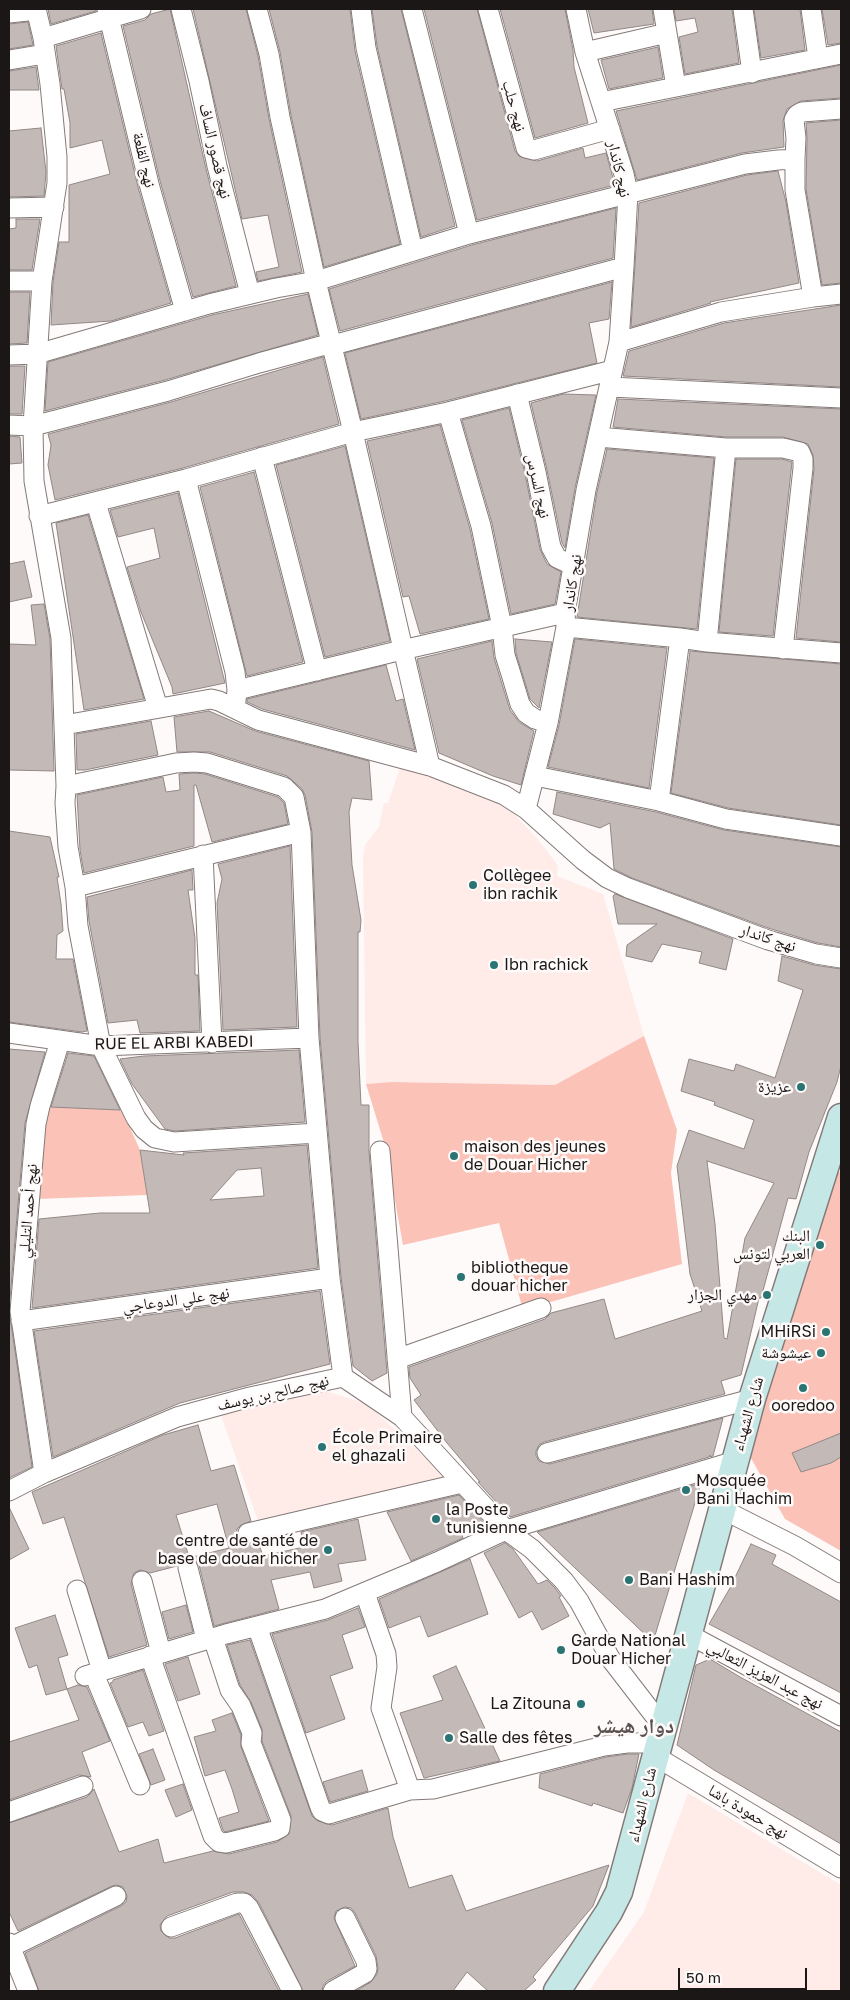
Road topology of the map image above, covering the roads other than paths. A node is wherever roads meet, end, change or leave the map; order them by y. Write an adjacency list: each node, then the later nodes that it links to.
1 (37, 9): 12 (street); 15 (street)
2 (141, 9): 13 (street)
3 (181, 9): 35 (street, نهج قصور الساف)
4 (257, 9): 33 (street)
5 (361, 9): 30 (street)
6 (412, 9): 29 (street)
7 (488, 9): 24 (street, نهج حلب)
8 (576, 9): 16 (street, نهج كاندار)
9 (664, 9): 14 (street)
10 (743, 9): 20 (street)
11 (811, 9): 18 (street)
12 (9, 13)
13 (108, 13): 15 (street); 38 (street, نهج القلعة)
14 (667, 33): 16 (street); 21 (street)
15 (44, 46): 19 (street); 27 (street)
16 (585, 52): 22 (street, نهج كاندار)
17 (841, 54): 18 (street)
18 (818, 58): 20 (street)
19 (9, 60)
20 (752, 73): 21 (street)
21 (676, 87): 22 (street)
22 (600, 102): 24 (street, نهج كاندار)
23 (841, 109): 25 (street)
24 (610, 129): 26 (street, نهج كاندار)
25 (795, 160): 26 (street); 37 (street)
26 (628, 193): 29 (street); 31 (street, نهج كاندار)
27 (54, 207): 28 (street); 32 (street)
28 (9, 208)
29 (469, 234): 30 (street)
30 (413, 251): 33 (street)
31 (624, 267): 39 (street, نهج كاندار); 40 (street)
32 (42, 281): 34 (street); 41 (street)
33 (316, 281): 35 (street); 40 (street)
34 (9, 282)
35 (250, 294): 38 (street)
36 (841, 294): 37 (street)
37 (813, 297): 39 (street)
38 (185, 310): 41 (street)
39 (619, 342): 43 (street, نهج كاندار)
40 (332, 344): 48 (street); 49 (street)
41 (37, 354): 42 (street); 48 (street)
42 (9, 355)
43 (611, 378): 44 (street); 45 (street); 50 (street, نهج كاندار)
44 (517, 394): 46 (street); 56 (street, نهج السرس)
45 (841, 398)
46 (448, 412): 49 (street); 58 (street)
47 (9, 425): 48 (street)
48 (33, 426): 55 (street)
49 (354, 432): 52 (street); 62 (street)
50 (598, 437): 51 (street); 56 (street, نهج كاندار)
51 (726, 448): 60 (street); 61 (street)
52 (262, 457): 53 (street); 64 (street)
53 (186, 479): 54 (street); 65 (street)
54 (96, 503): 55 (street); 66 (street)
55 (39, 516): 69 (street)
56 (574, 566): 57 (street, نهج كاندار)
57 (566, 620): 58 (street); 59 (street); 68 (street, نهج كاندار)
58 (502, 628): 62 (street); 68 (street)
59 (680, 638): 60 (street); 73 (street)
60 (707, 642): 61 (street)
61 (783, 649): 63 (street)
62 (402, 650): 64 (street); 70 (street)
63 (841, 653)
64 (317, 671): 65 (street)
65 (237, 690): 67 (street)
66 (158, 708): 67 (street); 69 (street)
67 (236, 710): 70 (street)
68 (548, 724): 71 (street, نهج كاندار)
69 (64, 725): 72 (street)
70 (430, 766): 74 (street)
71 (535, 776): 73 (street); 74 (street, نهج كاندار)
72 (66, 786): 75 (street); 78 (street)
73 (659, 802): 76 (street)
74 (526, 809): 79 (street, نهج كاندار)
75 (301, 832): 77 (street); 81 (street)
76 (841, 836)
77 (203, 855): 78 (street); 83 (street)
78 (75, 887): 84 (street)
79 (841, 958)
80 (9, 1033): 82 (street, RUE EL ARBI KABEDI)
81 (309, 1038): 83 (street, RUE EL ARBI KABEDI); 86 (street)
82 (60, 1041): 84 (street, RUE EL ARBI KABEDI); 91 (street, نهج أحمد التليلي)
83 (212, 1043): 84 (street, RUE EL ARBI KABEDI)
84 (101, 1046): 86 (street)
85 (841, 1117): 88 (street, شارع الشهداء)
86 (317, 1133): 89 (street)
87 (380, 1151): 92 (street)
88 (833, 1164): 94 (street, شارع الشهداء)
89 (330, 1278): 91 (street, نهج علي الدوعاجي); 93 (street)
90 (541, 1308): 92 (street)
91 (17, 1314): 98 (street, نهج أحمد التليلي)
92 (397, 1360): 95 (street)
93 (343, 1377): 95 (street, نهج صالح بن يوسف); 98 (street, نهج صالح بن يوسف)
94 (752, 1399): 96 (street); 97 (street, شارع الشهداء)
95 (402, 1417): 99 (street, نهج صالح بن يوسف)
96 (547, 1453)
97 (734, 1461): 101 (street, شارع الشهداء); 102 (street)
98 (44, 1473): 100 (street, نهج صالح بن يوسف)
99 (462, 1482): 102 (street, نهج صالح بن يوسف); 103 (street)
100 (9, 1491)
101 (722, 1509): 105 (street); 110 (street, شارع الشهداء)
102 (506, 1530): 108 (street); 115 (street, نهج صالح بن يوسف)
103 (248, 1533)
104 (188, 1568): 111 (street)
105 (841, 1573)
106 (142, 1581): 112 (street)
107 (77, 1590): 113 (street)
108 (365, 1593): 109 (street); 118 (street)
109 (257, 1626): 111 (street); 118 (street)
110 (688, 1634): 114 (street, نهج عبد العزيز الثعالبي); 115 (street, شارع الشهداء)
111 (209, 1639): 112 (street); 112 (street)
112 (155, 1654): 113 (street)
113 (94, 1673): 116 (street)
114 (841, 1716)
115 (659, 1743): 118 (street); 120 (street, نهج حمودة باشا); 128 (street, شارع الشهداء)
116 (140, 1785)
117 (83, 1786): 119 (street)
118 (410, 1790)
119 (9, 1812)
120 (841, 1868)
121 (116, 1896): 124 (street)
122 (345, 1918): 127 (street)
123 (171, 1927): 126 (street)
124 (9, 1946): 125 (street)
125 (28, 1991)
126 (292, 1991)
127 (333, 1991)
128 (557, 1991)

